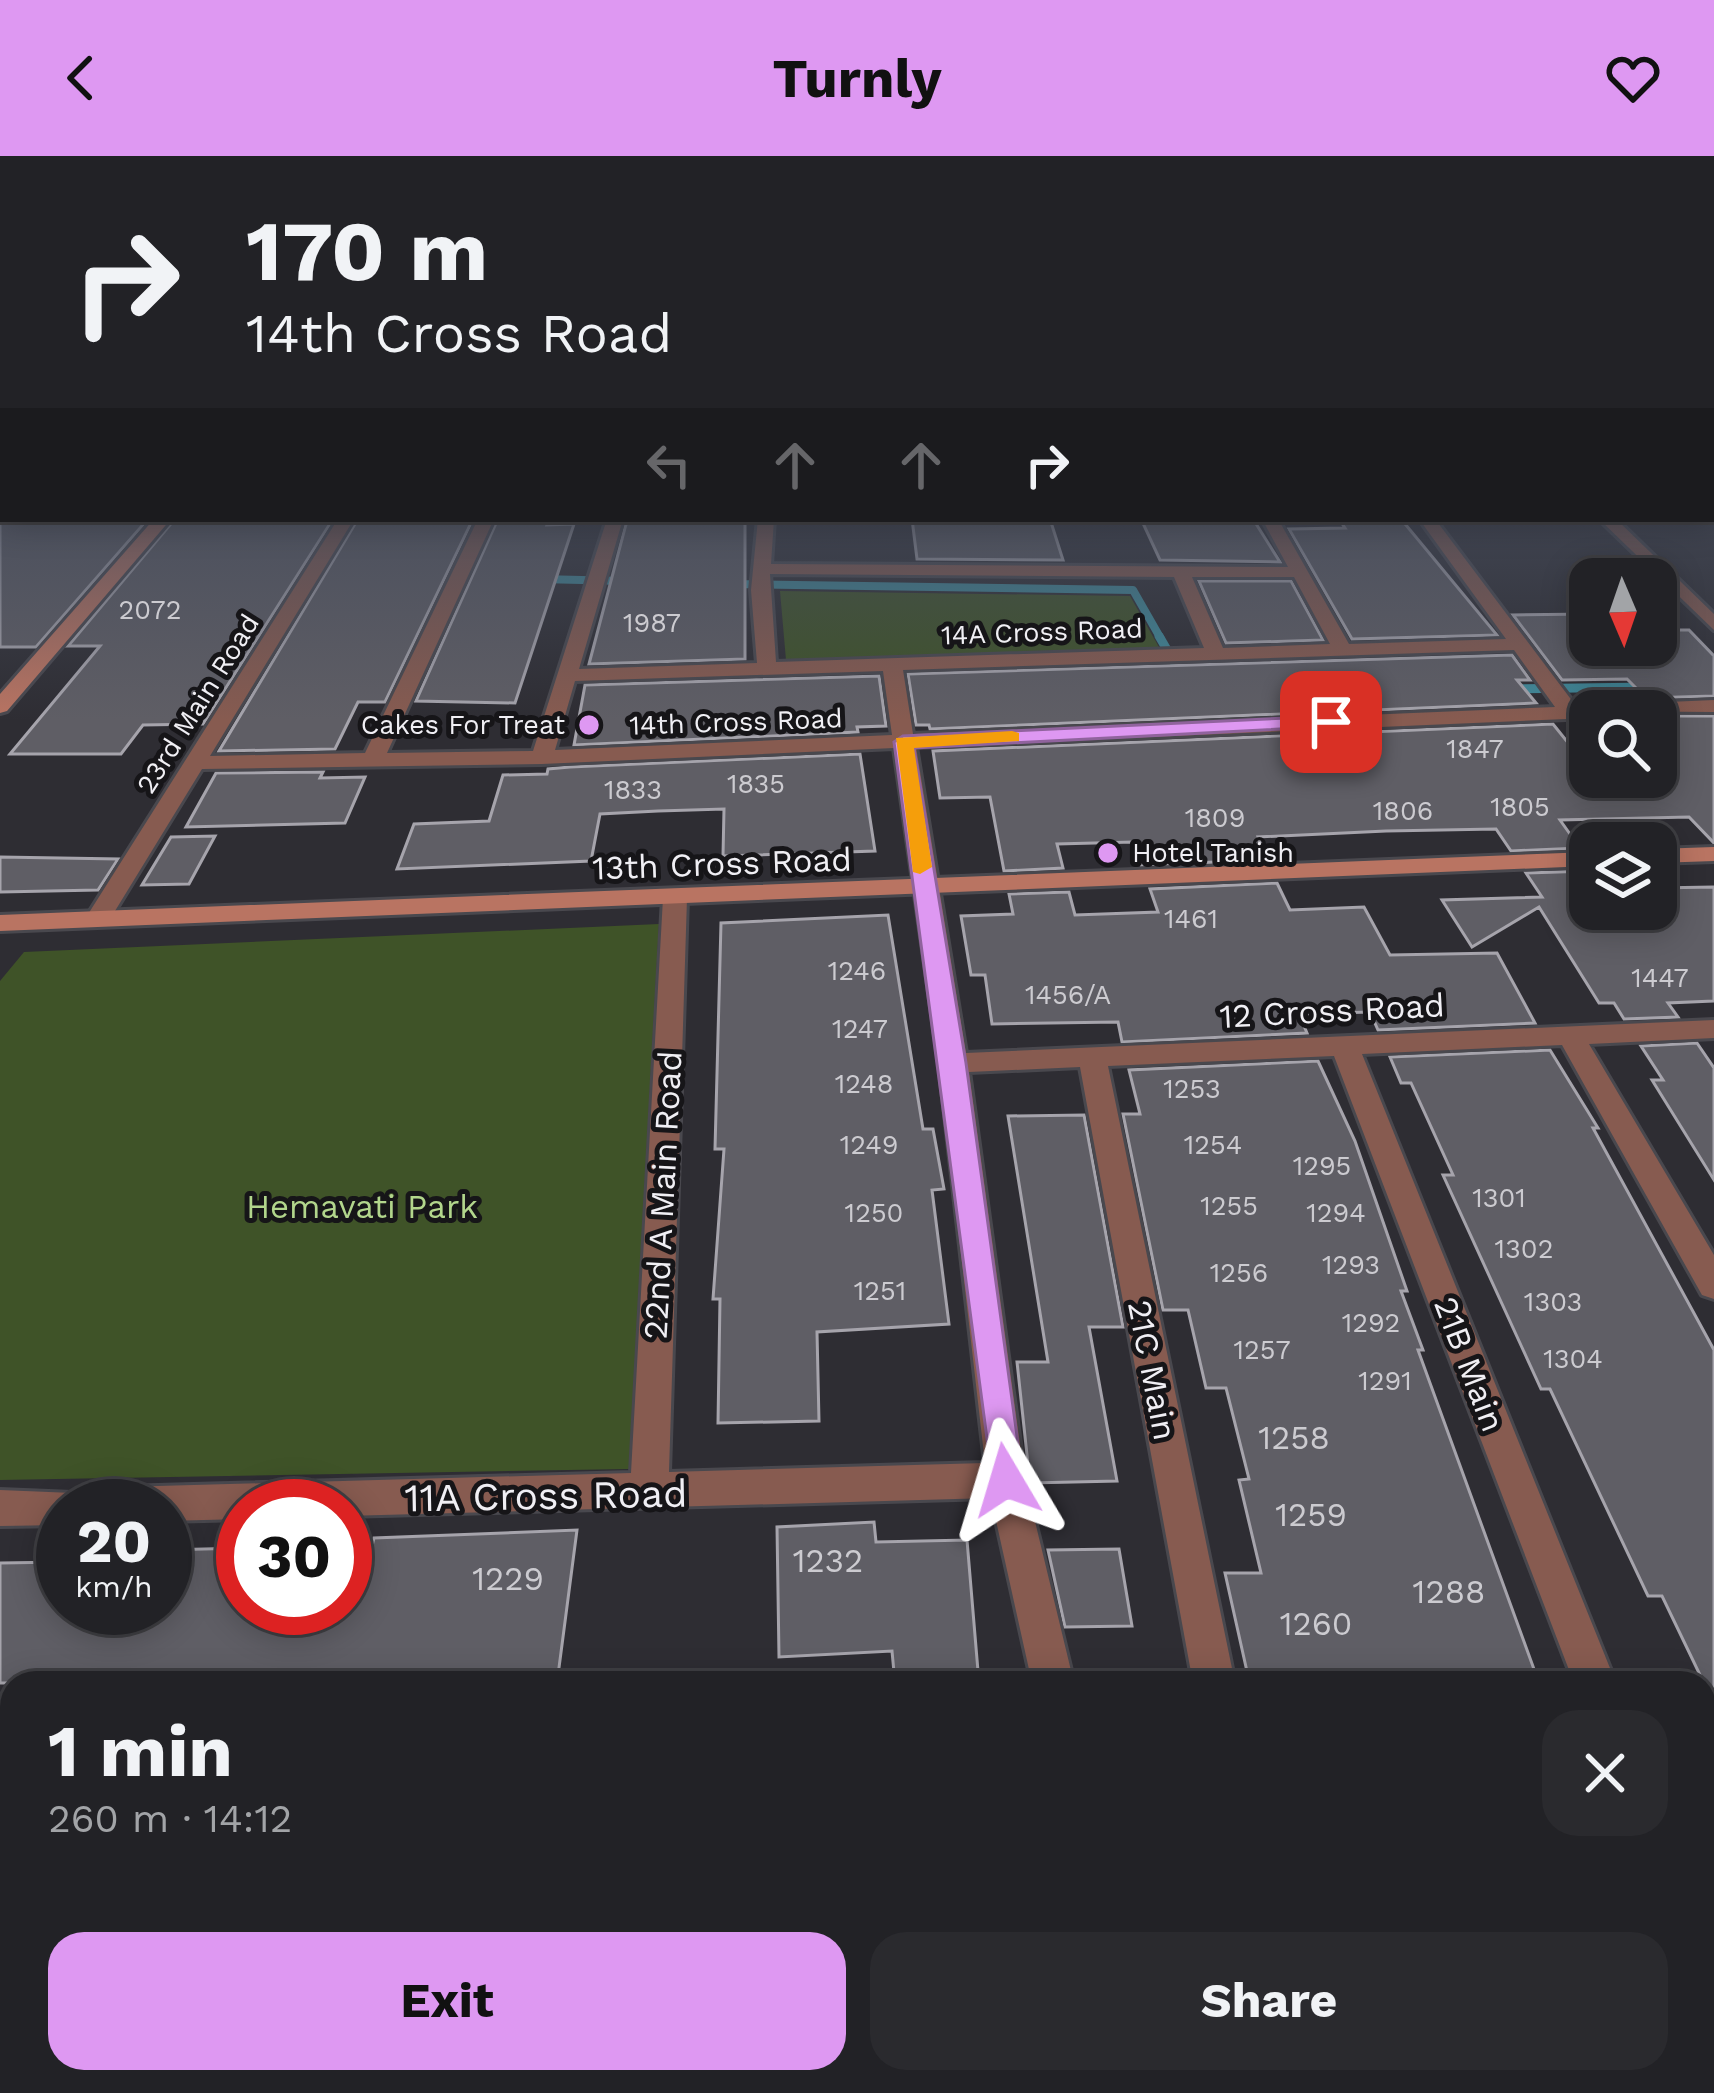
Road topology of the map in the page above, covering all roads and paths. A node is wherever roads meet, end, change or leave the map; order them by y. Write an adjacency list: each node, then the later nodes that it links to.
1 (146, 538): 21 (street)
2 (334, 538): 25 (street, 23rd Main Road)
3 (478, 538): 24 (street)
4 (609, 538): 18 (street)
5 (764, 538): 9 (street)
6 (1281, 538): 11 (street)
7 (1440, 538): 13 (street)
8 (1627, 538): 12 (street)
9 (761, 569): 10 (street); 17 (street)
10 (1181, 571): 11 (street); 15 (street)
11 (1300, 572): 14 (street)
12 (1714, 624)
13 (1518, 644): 14 (street, 14A Cross Road); 19 (street)
14 (1342, 650): 15 (street, 14A Cross Road)
15 (1216, 652): 16 (street, 14A Cross Road)
16 (892, 664): 17 (street, 14A Cross Road); 22 (street)
17 (767, 668): 18 (street, 14A Cross Road)
18 (568, 675): 23 (street)
19 (1558, 695): 20 (street, 14th Cross Road); 22 (street, 14th Cross Road)
20 (1714, 706)
21 (0, 707)
22 (903, 742): 23 (street, 14th Cross Road); 29 (street)
23 (542, 757): 24 (street, 14th Cross Road)
24 (373, 760): 25 (street, 14th Cross Road)
25 (192, 763): 31 (street, 23rd Main Road)
26 (1714, 854): 27 (street)
27 (1677, 855)
28 (1569, 860): 29 (street, 13th Cross Road)
29 (923, 888): 30 (street, 13th Cross Road); 37 (street)
30 (675, 898): 31 (street, 13th Cross Road); 40 (street, 22nd A Main Road)
31 (98, 919): 32 (street, 13th Cross Road)
32 (0, 923)
33 (1714, 1029): 34 (street, 12 Cross Road)
34 (1570, 1035): 35 (street, 12 Cross Road); 38 (street)
35 (1345, 1046): 36 (street, 12 Cross Road); 46 (street, 21B Main)
36 (1092, 1057): 37 (street, 12 Cross Road); 45 (street, 21C Main)
37 (953, 1063): 39 (street)
38 (1714, 1285)
39 (1006, 1480): 40 (street, 11A Cross Road); 44 (street)
40 (649, 1492): 41 (street, 11A Cross Road)
41 (192, 1503)
42 (36, 1507): 43 (street)
43 (0, 1508)
44 (1050, 1671)
45 (1212, 1671)
46 (1589, 1671)

